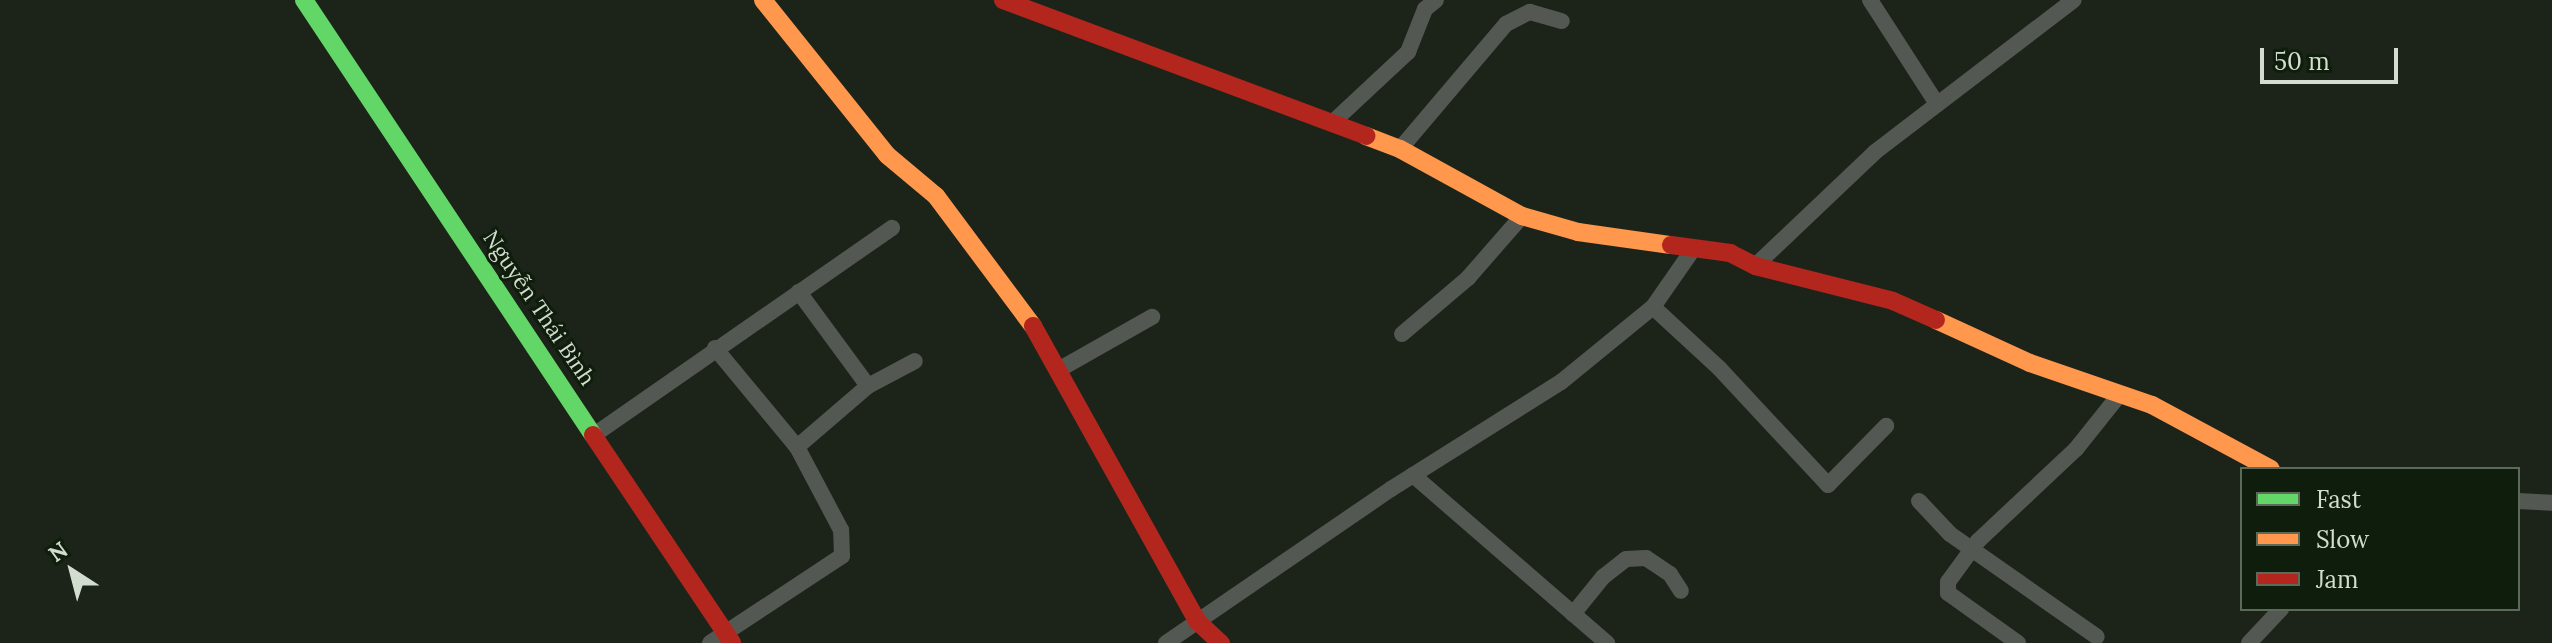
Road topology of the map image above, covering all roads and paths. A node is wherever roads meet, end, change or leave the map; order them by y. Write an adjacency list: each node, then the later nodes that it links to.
1 (763, 0): 21 (street)
2 (1003, 0): 9 (street)
3 (1436, 0): 9 (street)
4 (1870, 0): 8 (street)
5 (2074, 0): 8 (street)
6 (307, 1): 25 (street, Nguyễn Thái Bình)
7 (1562, 21): 10 (street)
8 (1937, 104): 14 (street)
9 (1333, 122): 10 (street)
10 (1400, 149): 11 (street)
11 (1522, 216): 13 (street); 18 (street)
12 (892, 228): 15 (street)
13 (1694, 248): 14 (street); 16 (street)
14 (1755, 266): 23 (street)
15 (799, 292): 19 (street); 22 (street)
16 (1653, 307): 24 (street); 28 (street)
17 (1152, 317): 21 (street)
18 (1402, 334)
19 (715, 348): 25 (street); 26 (street)
20 (915, 361): 22 (street)
21 (1060, 369): 36 (street)
22 (868, 386): 26 (street)
23 (2120, 394): 27 (street); 32 (street)
24 (1886, 426)
25 (594, 435): 38 (street, Nguyễn Thái Bình)
26 (797, 447): 38 (street)
27 (2267, 467)
28 (1413, 475): 35 (street); 36 (street)
29 (1919, 501): 32 (street)
30 (2520, 501): 31 (street)
31 (2552, 503)
32 (1972, 549): 37 (street); 42 (street)
33 (1681, 591): 35 (street)
34 (2279, 611): 43 (street)
35 (1573, 614): 41 (street)
36 (1197, 621): 39 (street); 40 (street)
37 (2097, 637)
38 (723, 639)
39 (1166, 643)
40 (1221, 643)
41 (1607, 643)
42 (2018, 643)
43 (2249, 643)

